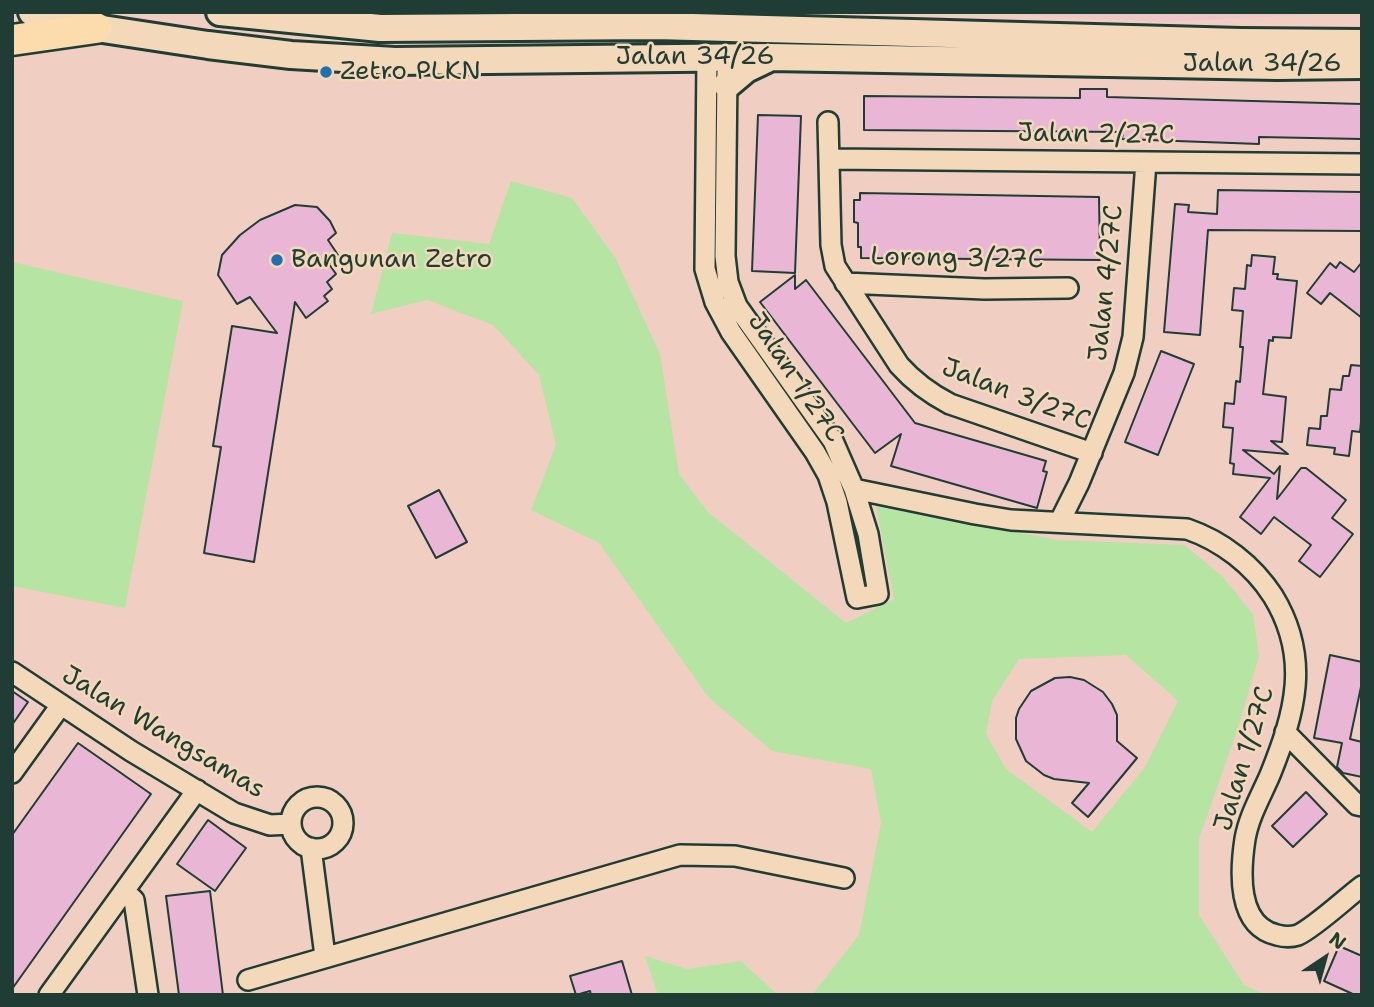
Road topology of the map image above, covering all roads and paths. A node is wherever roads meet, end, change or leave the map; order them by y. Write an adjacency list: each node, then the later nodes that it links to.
1 (32, 12): 6 (main road, Jalan 34/26)
2 (220, 12): 5 (main road, Jalan 34/26)
3 (685, 12): 5 (main road)
4 (757, 12): 7 (main road)
5 (656, 26): 7 (main road, Jalan 34/26)
6 (96, 28): 8 (main road); 10 (main road, Jalan 34/26)
7 (783, 29): 9 (main road, Jalan 34/26)
8 (12, 40)
9 (1362, 43)
10 (717, 57): 11 (main road, Jalan 34/26); 13 (street, Jalan 1/27C); 21 (street, Jalan 1/27C)
11 (771, 57): 12 (main road, Jalan 34/26); 13 (main road)
12 (1362, 65)
13 (727, 85): 21 (street, Jalan 1/27C)
14 (828, 122): 15 (street, Jalan 3/27C)
15 (830, 159): 16 (street, Jalan 2/27C); 18 (street, Jalan 3/27C)
16 (1146, 162): 17 (street, Jalan 2/27C); 20 (street, Jalan 4/27C)
17 (1362, 164)
18 (845, 283): 19 (street, Lorong 3/27C); 20 (street, Jalan 3/27C)
19 (1068, 288)
20 (1092, 453): 22 (street, Jalan 4/27C)
21 (854, 489): 22 (street, Jalan 1/27C)
22 (1060, 521): 25 (street, Jalan 1/27C)
23 (12, 672): 24 (street, Jalan Wangsamas)
24 (61, 705): 26 (street); 27 (street, Jalan Wangsamas)
25 (1285, 732): 28 (street); 32 (street, Jalan 1/27C)
26 (12, 772)
27 (197, 790): 29 (street, Jalan Wangsamas); 33 (street)
28 (1362, 806)
29 (291, 824): 30 (street); 30 (street)
30 (311, 848): 34 (street)
31 (844, 878): 34 (street)
32 (1362, 886)
33 (124, 891): 36 (street); 37 (street)
34 (325, 956): 35 (street)
35 (248, 979)
36 (50, 995)
37 (148, 995)

